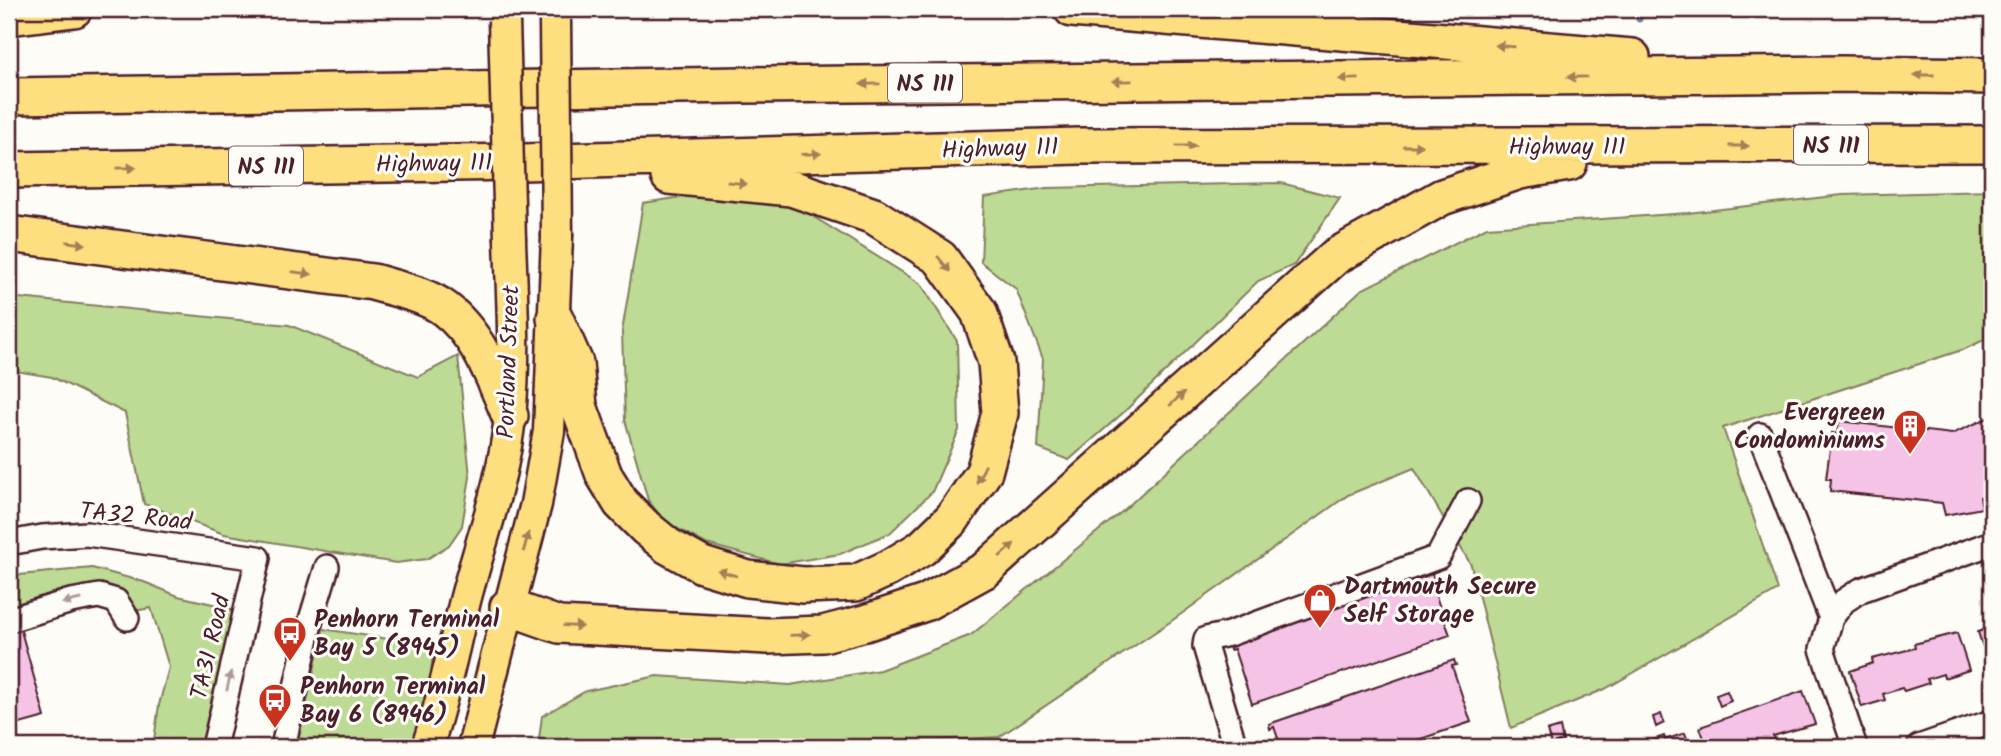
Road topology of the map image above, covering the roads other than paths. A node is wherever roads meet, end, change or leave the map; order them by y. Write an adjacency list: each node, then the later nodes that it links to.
1 (74, 9): 5 (highway)
2 (1072, 9): 6 (highway, one-way to 2)
3 (554, 14): 14 (main road, Portland Street, bridge)
4 (504, 15): 15 (main road, Portland Street, bridge)
5 (9, 17)
6 (1841, 74): 7 (highway, NS 111, one-way to 6); 8 (highway, NS 111, one-way to 8)
7 (1992, 76)
8 (9, 96)
9 (1992, 144): 10 (highway, Highway 111 / NS 111, one-way to 9)
10 (1671, 146): 11 (highway, Highway 111 / NS 111, one-way to 10); 23 (highway, one-way to 10)
11 (523, 162): 12 (highway, Highway 111 / NS 111, one-way to 11); 14 (highway, one-way to 14)
12 (9, 170)
13 (9, 234): 15 (highway, one-way to 15)
14 (555, 318): 23 (main road, Portland Street, one-way to 14)
15 (510, 416): 22 (main road, Portland Street)
16 (1760, 435): 25 (street)
17 (1468, 501): 32 (street)
18 (9, 543): 20 (street, TA32 Road)
19 (1992, 543): 25 (street)
20 (258, 558): 28 (street, TA31 Road, one-way to 20)
21 (327, 567): 29 (street)
22 (466, 597): 23 (main road); 30 (main road, Portland Street)
23 (508, 607): 31 (main road, Portland Street)
24 (127, 618): 26 (street, one-way to 26)
25 (1831, 618): 33 (street)
26 (9, 620)
27 (1992, 722): 34 (street)
28 (214, 747)
29 (283, 747)
30 (427, 747)
31 (473, 747)
32 (1235, 747)
33 (1855, 747)
34 (1919, 747)

